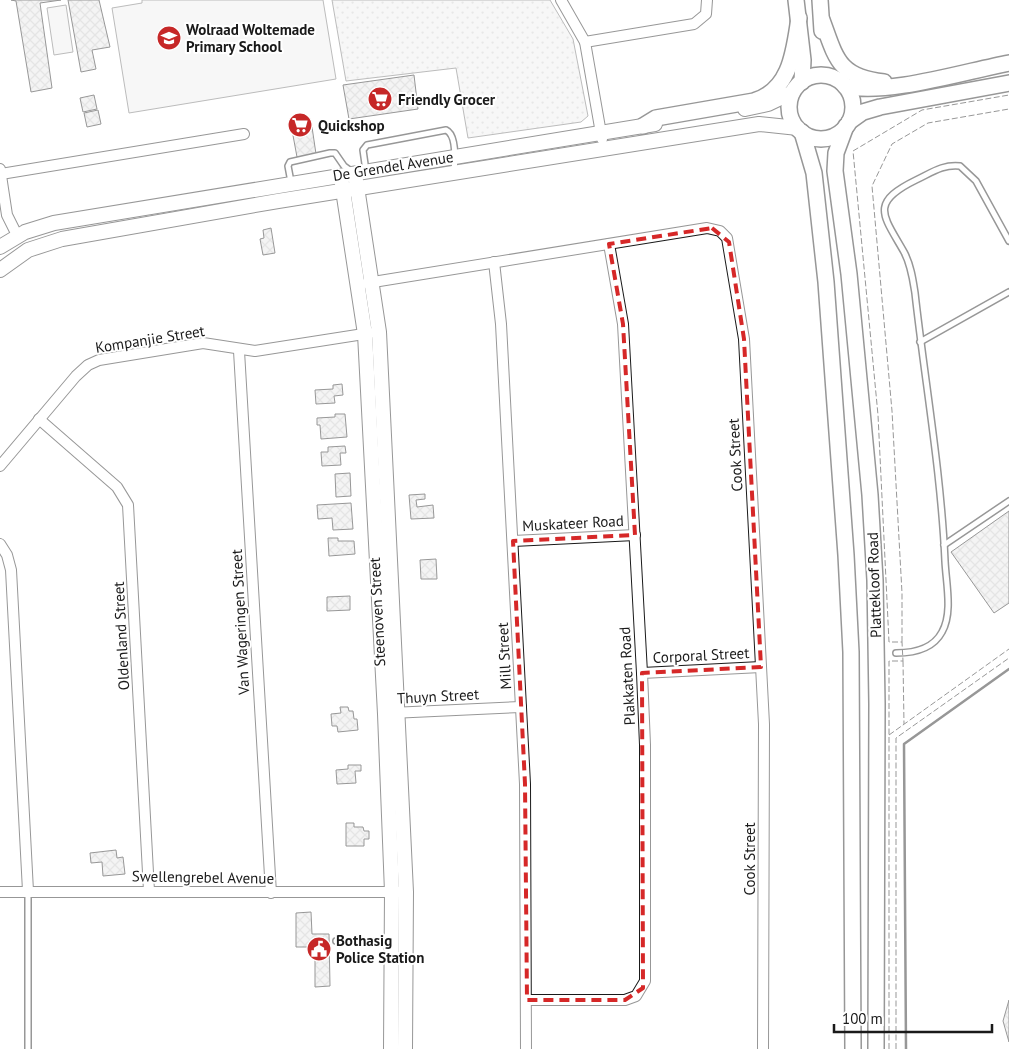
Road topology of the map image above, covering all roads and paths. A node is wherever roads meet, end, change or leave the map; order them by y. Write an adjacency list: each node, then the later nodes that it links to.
1 (561, 0): 7 (street)
2 (708, 0): 7 (street)
3 (796, 0): 5 (main road, Plattekloof Road)
4 (820, 0): 6 (main road, Plattekloof Road)
5 (798, 18): 12 (main road, Plattekloof Road); 14 (main road)
6 (822, 20): 9 (main road); 10 (main road, Plattekloof Road)
7 (585, 42): 16 (street)
8 (1009, 63): 9 (main road)
9 (929, 79): 10 (main road)
10 (840, 82): 12 (main road); 13 (main road, Plattekloof Road)
11 (1009, 83): 13 (main road)
12 (798, 87): 14 (street, De Grendel Avenue); 15 (main road, Plattekloof Road)
13 (848, 124): 15 (main road); 66 (main road, Plattekloof Road)
14 (643, 126): 16 (street, De Grendel Avenue)
15 (800, 130): 18 (street, De Grendel Avenue); 65 (main road, Plattekloof Road)
16 (602, 133): 18 (street); 19 (street, De Grendel Avenue)
17 (244, 134): 20 (street)
18 (604, 148): 22 (street, De Grendel Avenue)
19 (455, 157): 21 (street, De Grendel Avenue); 21 (lane); 22 (lane)
20 (0, 172): 26 (street)
21 (352, 172): 23 (street, De Grendel Avenue); 23 (lane); 24 (street, Steenoven Street); 25 (street, Steenoven Street)
22 (454, 173): 24 (street, De Grendel Avenue)
23 (291, 185): 26 (street, De Grendel Avenue)
24 (357, 189): 25 (street, De Grendel Avenue); 33 (street, Steenoven Street)
25 (343, 191): 28 (street, De Grendel Avenue); 33 (street, Steenoven Street)
26 (17, 235): 28 (street); 30 (street, De Grendel Avenue); 32 (street)
27 (1009, 241): 36 (lane)
28 (43, 244): 32 (street, De Grendel Avenue)
29 (609, 244): 31 (street, Cook Street); 41 (street, Plakkaten Road); 46 (street, Cook Street)
30 (0, 247)
31 (494, 262): 33 (street, Cook Street); 42 (street, Mill Street)
32 (2, 268)
33 (365, 283): 35 (street, Steenoven Street)
34 (1009, 292): 36 (lane)
35 (372, 333): 37 (street, Kompanjie Street); 49 (street, Steenoven Street)
36 (920, 342): 44 (lane)
37 (239, 351): 38 (street, Kompanjie Street); 53 (street, Van Wageringen Street)
38 (38, 419): 39 (street, Kompanjie Street); 51 (street, Oldenland Street)
39 (0, 466)
40 (1009, 501): 44 (lane)
41 (634, 535): 42 (street, Muskateer Road); 47 (street, Plakkaten Road)
42 (512, 542): 48 (street, Mill Street)
43 (0, 544): 50 (street)
44 (944, 545): 45 (lane)
45 (896, 653)
46 (761, 667): 47 (street, Corporal Street); 64 (street, Cook Street)
47 (642, 674): 59 (street, Plakkaten Road)
48 (521, 706): 49 (street, Thuyn Street); 59 (street, Mill Street)
49 (392, 713): 54 (street, Steenoven Street); 55 (street, Steenoven Street)
50 (28, 891): 51 (street, Swellengrebel Avenue); 52 (street, Swellengrebel Avenue); 60 (lane)
51 (149, 891): 53 (street, Swellengrebel Avenue)
52 (0, 892)
53 (271, 892): 54 (street, Swellengrebel Avenue)
54 (392, 892): 55 (street, Swellengrebel Avenue); 56 (street, Steenoven Street)
55 (406, 892): 57 (street, Steenoven Street)
56 (392, 941): 57 (lane); 58 (lane); 61 (street, Steenoven Street)
57 (406, 941): 62 (street, Steenoven Street)
58 (336, 942)
59 (526, 1000): 63 (street, Mill Street)
60 (28, 1049)
61 (391, 1049)
62 (405, 1049)
63 (526, 1049)
64 (763, 1049)
65 (853, 1049)
66 (876, 1049)

